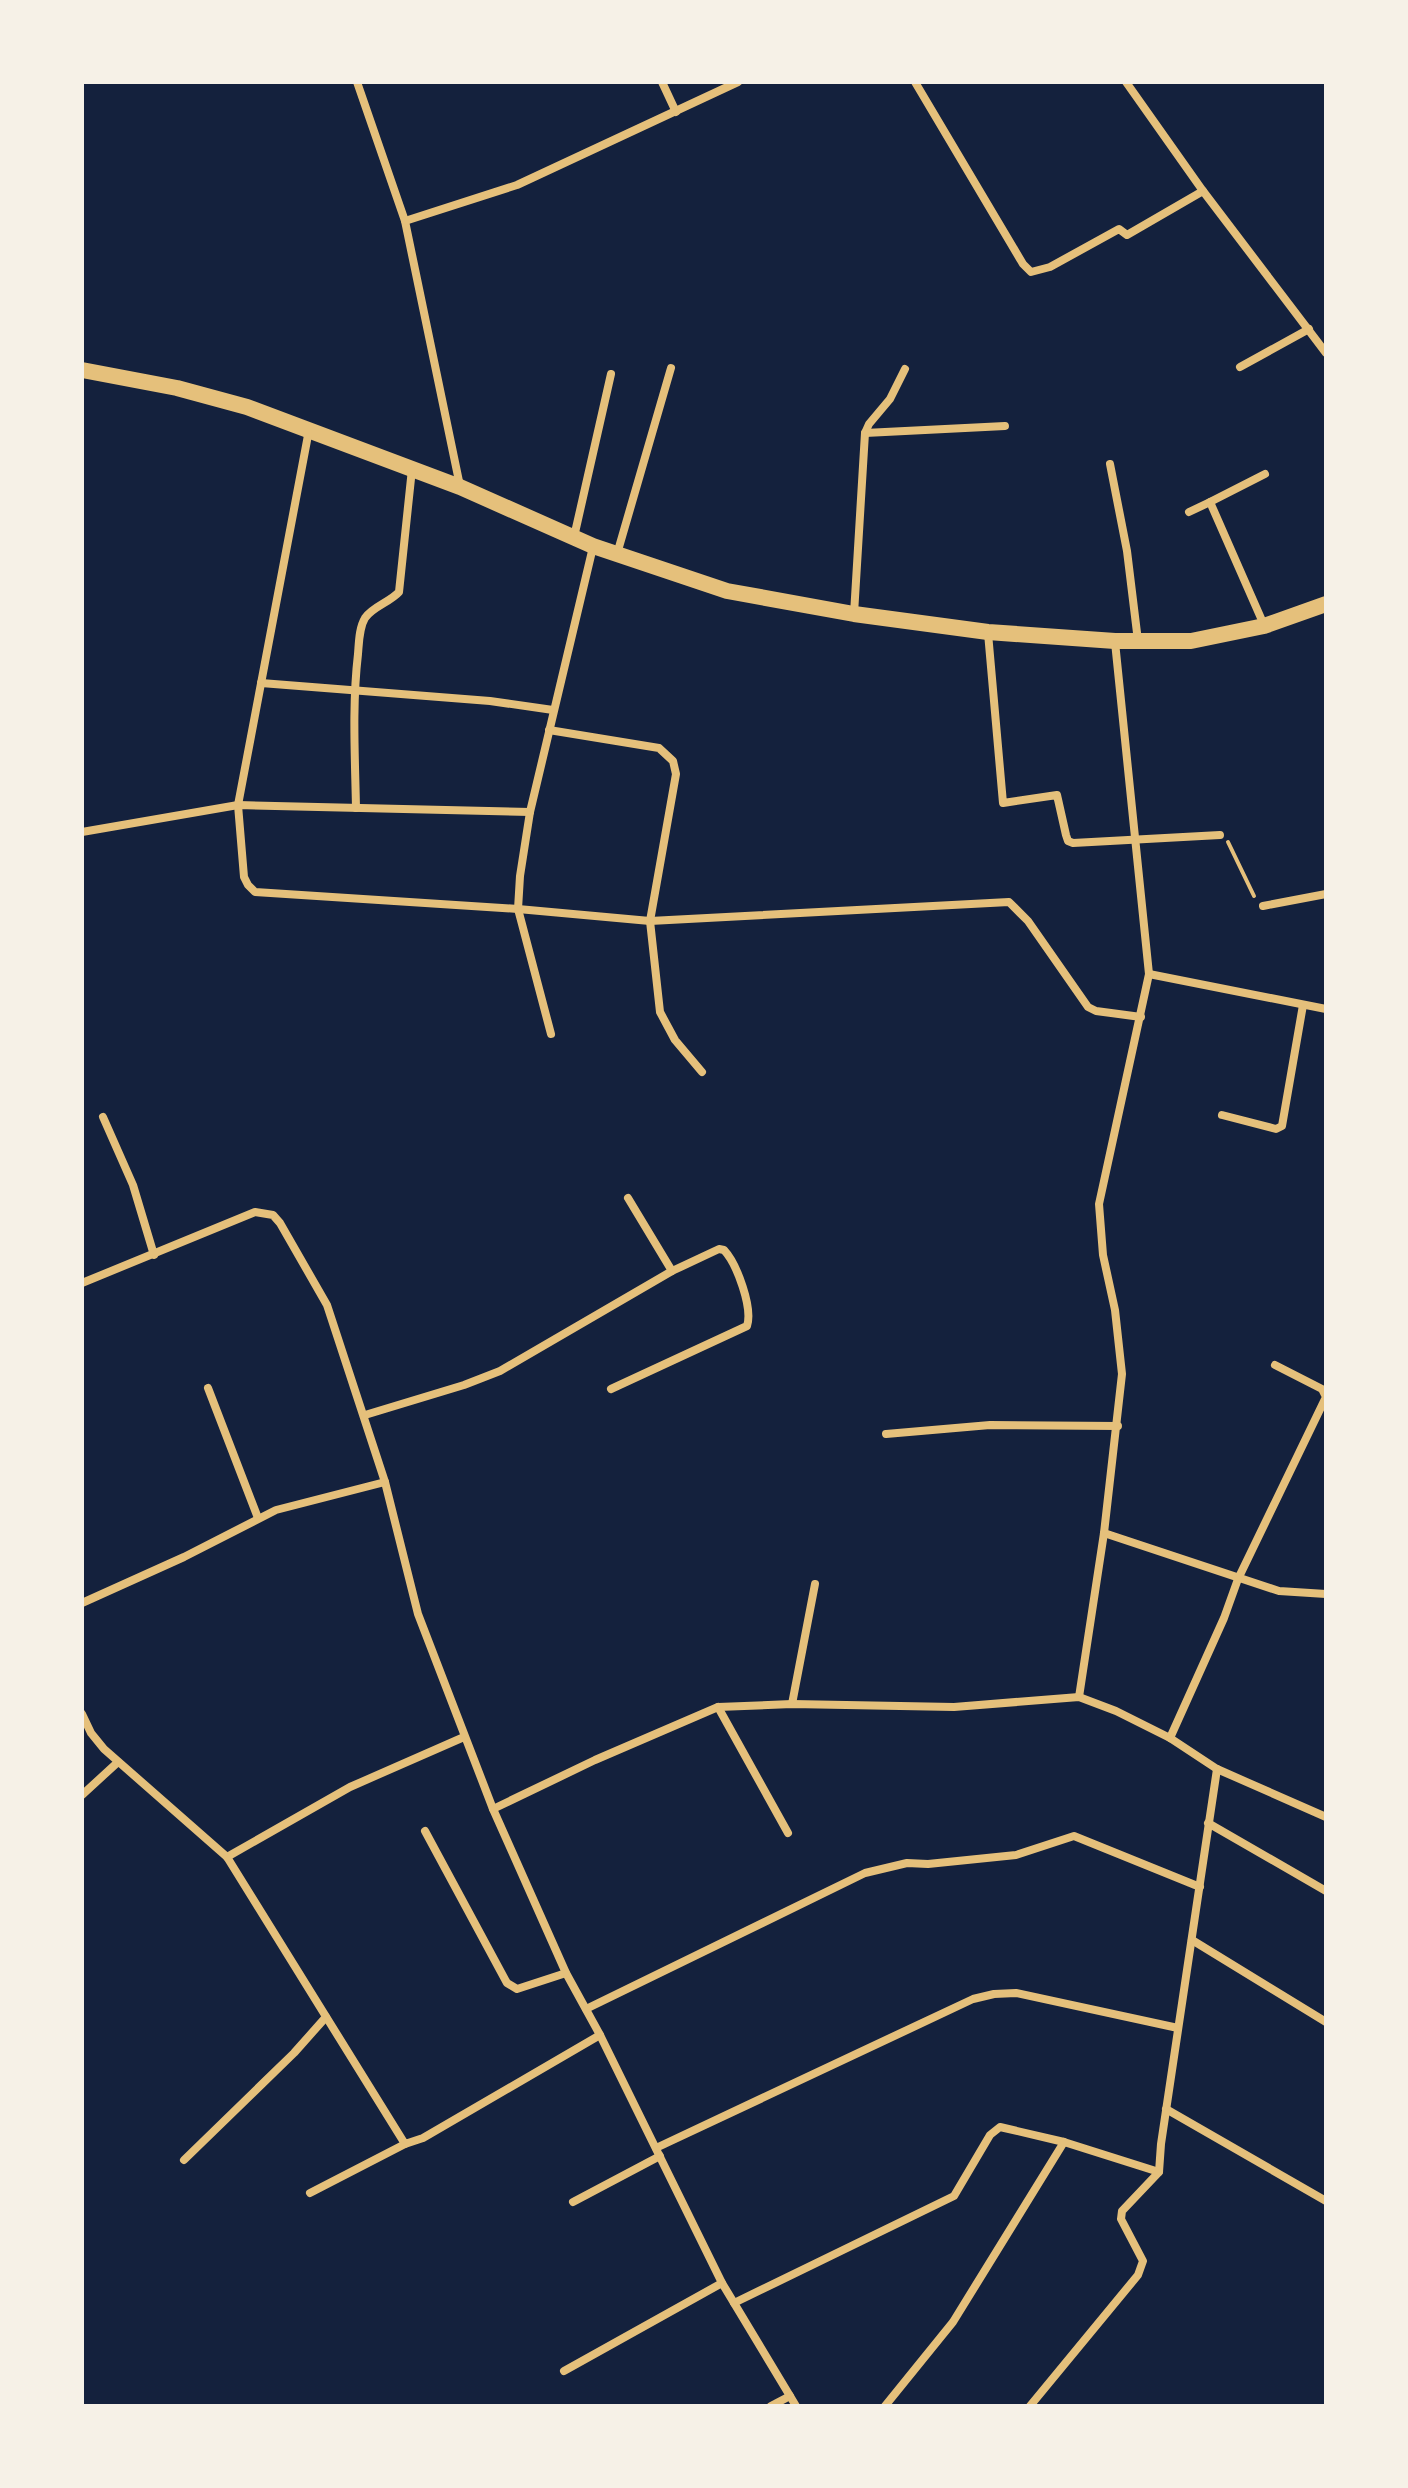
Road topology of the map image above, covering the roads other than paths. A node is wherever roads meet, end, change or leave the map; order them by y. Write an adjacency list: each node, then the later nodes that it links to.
1 (357, 82): 8 (street)
2 (662, 82): 6 (street)
3 (738, 82): 6 (street)
4 (915, 82): 7 (street)
5 (1126, 82): 7 (street)
6 (676, 112): 8 (street)
7 (1203, 191): 9 (street)
8 (405, 221): 22 (street)
9 (1309, 329): 10 (street); 11 (street)
10 (1326, 353)
11 (1240, 367)
12 (671, 368): 27 (street)
13 (905, 369): 18 (street)
14 (82, 370): 17 (highway)
15 (611, 374): 25 (street)
16 (1005, 426): 18 (street)
17 (309, 429): 20 (highway); 34 (street)
18 (865, 433): 29 (street)
19 (1110, 464): 33 (street)
20 (412, 469): 22 (highway); 35 (street)
21 (1265, 474): 23 (street)
22 (460, 487): 25 (highway)
23 (1210, 502): 24 (street); 30 (street)
24 (1189, 512)
25 (573, 537): 26 (highway)
26 (593, 546): 27 (highway); 36 (street)
27 (617, 554): 29 (highway)
28 (1326, 604): 30 (highway)
29 (854, 614): 31 (highway)
30 (1264, 626): 33 (highway)
31 (988, 632): 32 (highway); 43 (street)
32 (1115, 641): 33 (highway); 43 (street)
33 (1138, 641)
34 (261, 683): 35 (street); 38 (street)
35 (354, 690): 36 (street); 39 (street)
36 (553, 710): 37 (street)
37 (549, 730): 40 (street); 47 (street)
38 (238, 805): 39 (street); 41 (street); 46 (street)
39 (356, 808): 40 (street)
40 (530, 812): 46 (street)
41 (82, 832)
42 (1220, 835): 43 (street)
43 (1135, 840): 48 (street)
44 (1326, 894): 45 (street)
45 (1263, 906)
46 (518, 909): 47 (street); 52 (street)
47 (650, 921): 51 (street); 53 (street)
48 (1149, 974): 49 (street); 51 (street)
49 (1303, 1005): 50 (street); 54 (street)
50 (1326, 1009)
51 (1141, 1017): 64 (street)
52 (551, 1034)
53 (702, 1072)
54 (1222, 1115)
55 (103, 1117): 57 (street)
56 (628, 1198): 58 (street)
57 (154, 1255): 59 (street); 63 (street)
58 (672, 1271): 62 (street); 63 (street)
59 (82, 1283)
60 (1275, 1365): 69 (street)
61 (208, 1388): 67 (street)
62 (611, 1389)
63 (365, 1415): 66 (street)
64 (1118, 1426): 65 (street); 68 (street)
65 (886, 1434)
66 (385, 1482): 67 (street); 77 (street)
67 (258, 1518): 72 (street)
68 (1104, 1533): 69 (street); 73 (street)
69 (1238, 1579): 71 (street); 78 (street)
70 (815, 1584): 74 (street)
71 (1326, 1594)
72 (82, 1603)
73 (1079, 1697): 74 (street); 78 (street)
74 (792, 1704): 75 (street)
75 (718, 1707): 82 (street); 86 (street)
76 (82, 1714): 79 (street)
77 (464, 1737): 82 (street); 87 (street)
78 (1170, 1738): 80 (street)
79 (118, 1762): 81 (street); 87 (street)
80 (1217, 1769): 83 (street); 84 (street)
81 (82, 1795)
82 (493, 1809): 91 (street)
83 (1326, 1817)
84 (1208, 1823): 88 (street); 89 (street)
85 (425, 1831): 91 (street)
86 (788, 1833)
87 (227, 1857): 93 (street)
88 (1200, 1887): 90 (street); 92 (street)
89 (1326, 1891)
90 (1192, 1940): 94 (street); 95 (street)
91 (566, 1973): 92 (street)
92 (586, 2009): 96 (street)
93 (326, 2017): 99 (street); 101 (street)
94 (1326, 2022)
95 (1178, 2028): 97 (street); 100 (street)
96 (600, 2035): 99 (street); 100 (street)
97 (1166, 2109): 102 (street); 104 (street)
98 (1064, 2142): 102 (street); 107 (street); 112 (street)
99 (405, 2144): 103 (street)
100 (658, 2152): 105 (street); 106 (street)
101 (184, 2160)
102 (1159, 2172): 113 (street)
103 (310, 2193)
104 (1326, 2201)
105 (573, 2202)
106 (722, 2283): 107 (street); 108 (street)
107 (734, 2303): 109 (street)
108 (564, 2371)
109 (790, 2396): 110 (street); 111 (street)
110 (771, 2406)
111 (796, 2406)
112 (885, 2406)
113 (1030, 2406)

